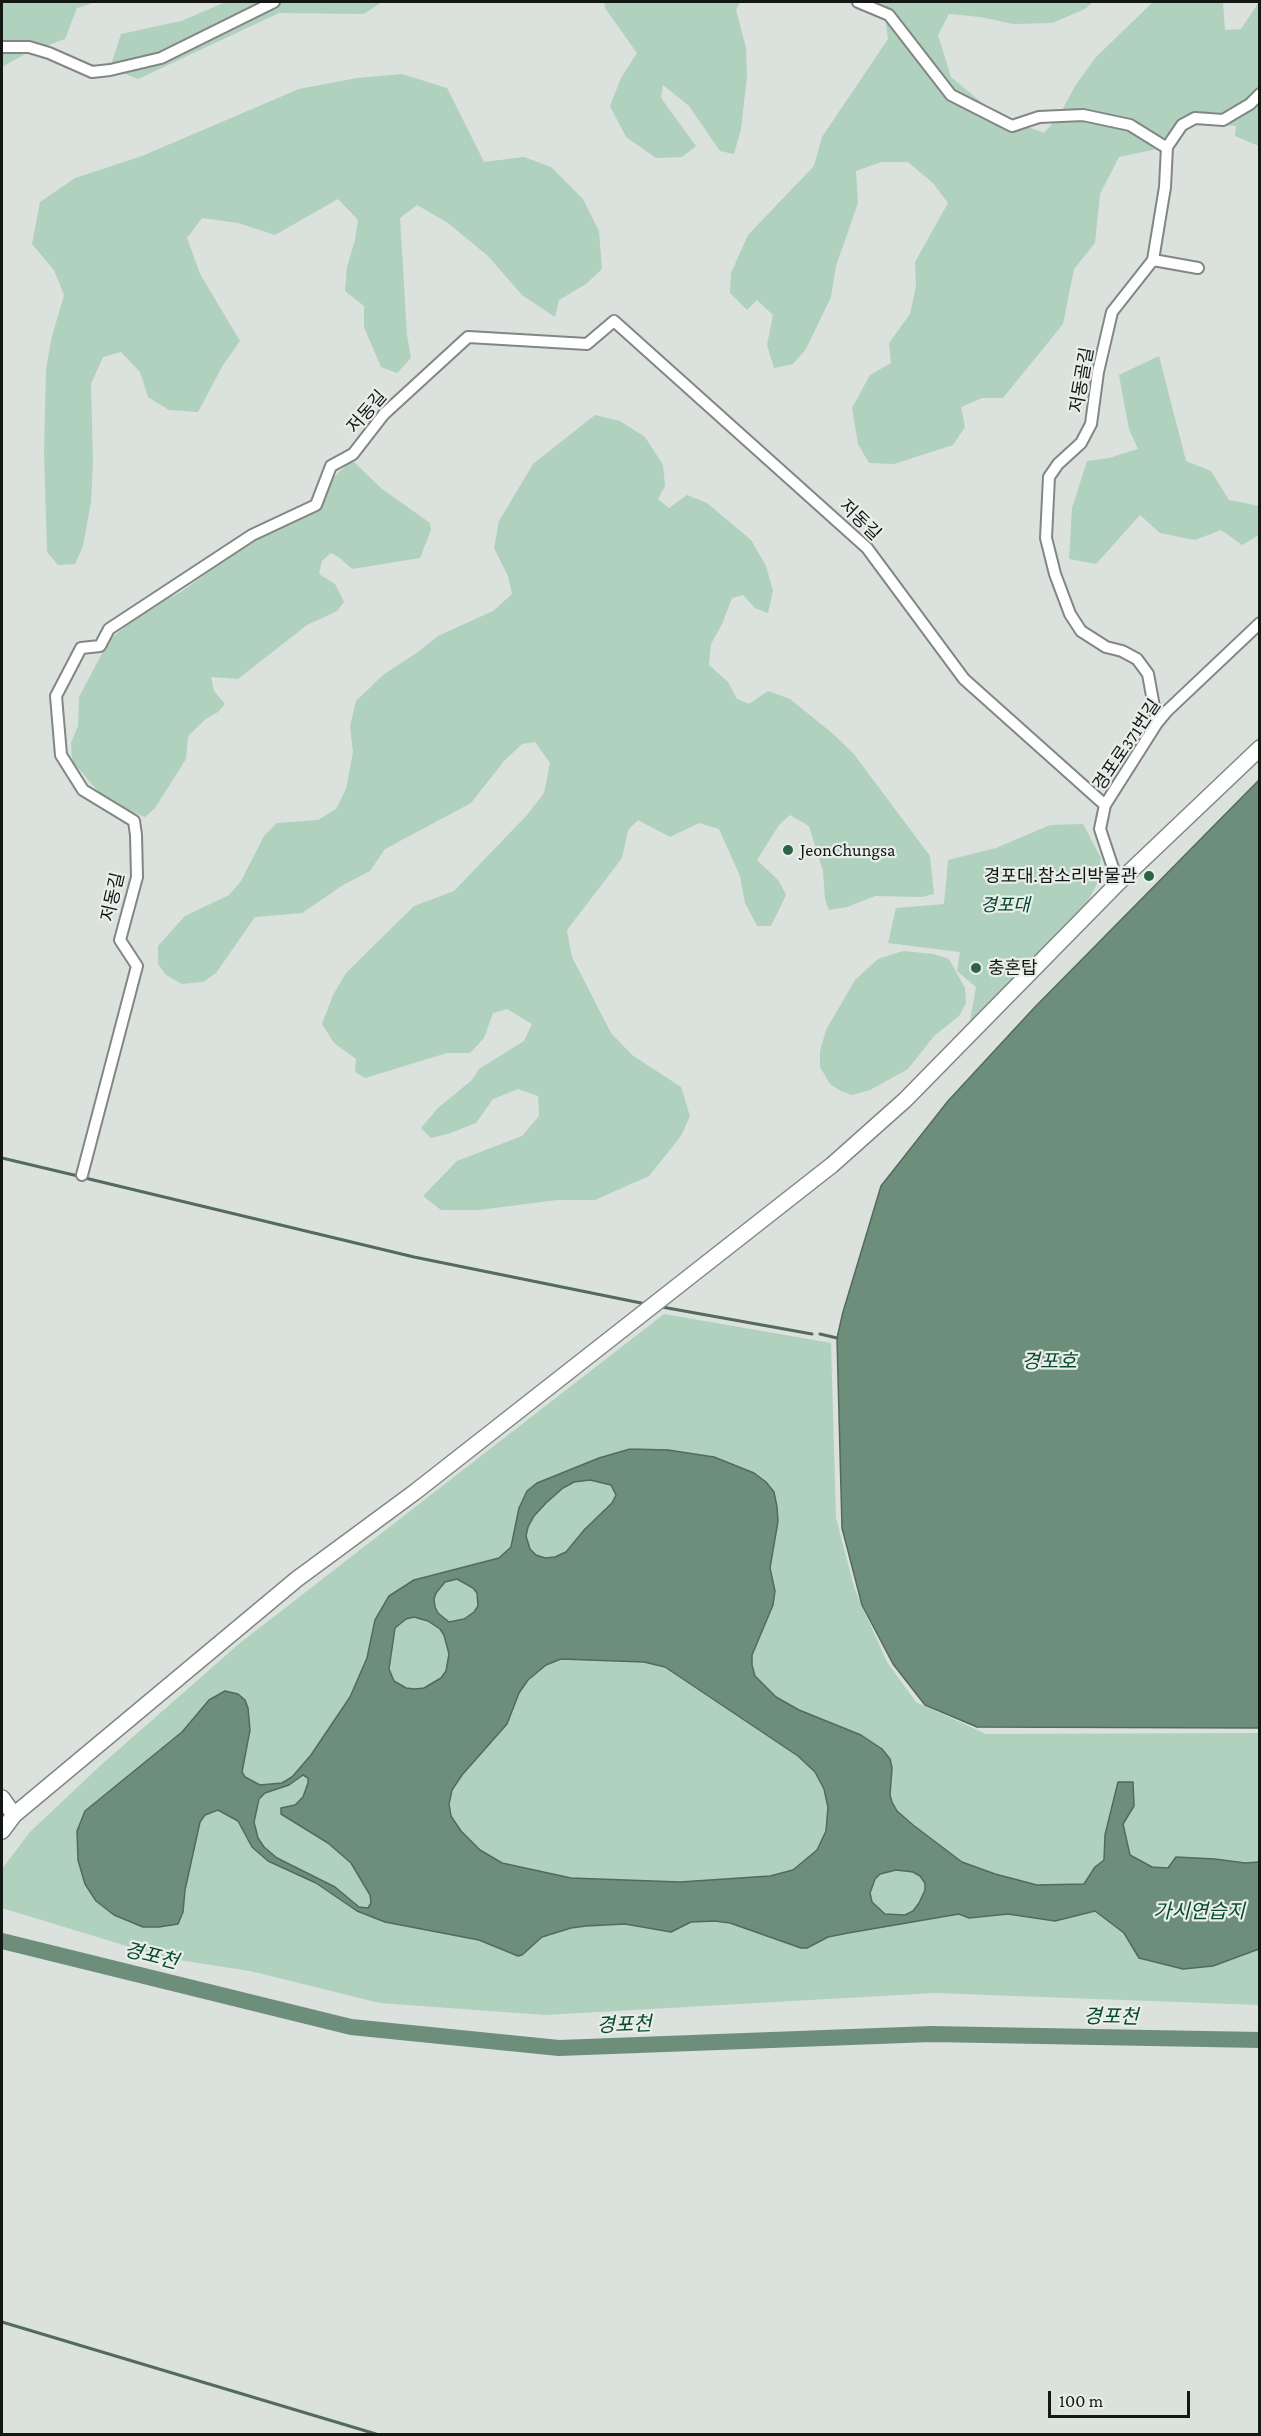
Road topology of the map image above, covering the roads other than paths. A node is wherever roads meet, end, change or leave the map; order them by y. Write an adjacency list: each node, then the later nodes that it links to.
1 (274, 2): 3 (street)
2 (858, 2): 5 (street)
3 (2, 47)
4 (1260, 94): 5 (street)
5 (1167, 148): 6 (street, 저동골길)
6 (1153, 260): 7 (street); 9 (street, 저동골길)
7 (1198, 268)
8 (1260, 623): 9 (street, 경포로371번길)
9 (1157, 723): 11 (street, 경포로371번길)
10 (1260, 748): 12 (street)
11 (1105, 805): 12 (street, 경포로371번길); 13 (street, 저동길)
12 (1118, 883): 15 (street)
13 (82, 1175)
14 (2, 1798): 15 (street)
15 (14, 1815): 16 (street)
16 (2, 1831)

